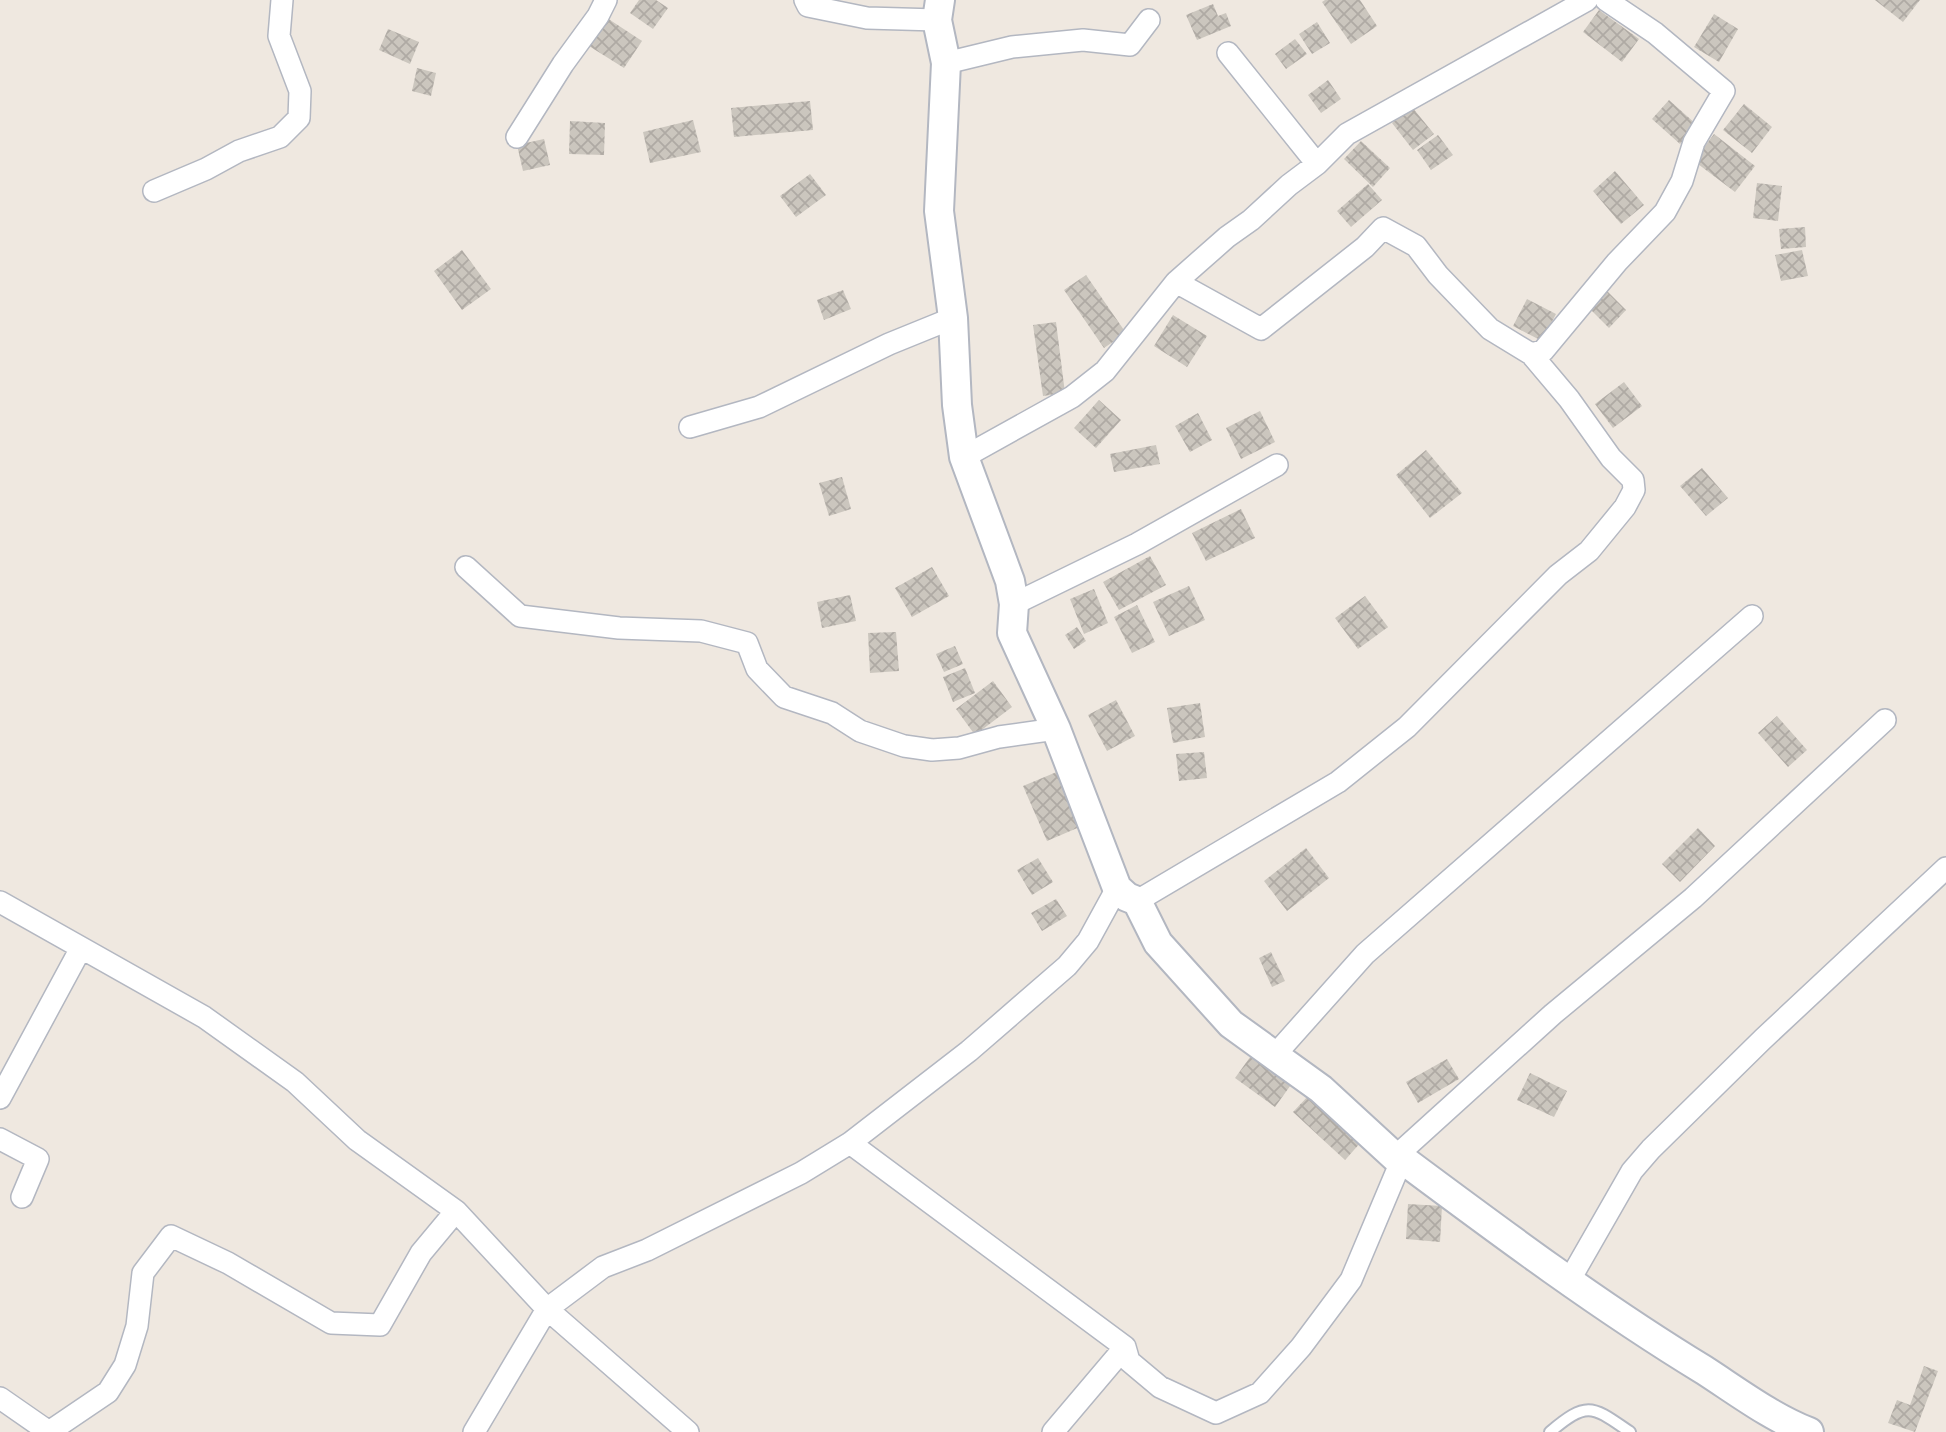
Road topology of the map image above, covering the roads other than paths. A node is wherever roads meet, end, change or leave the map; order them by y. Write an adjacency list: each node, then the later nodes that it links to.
1 (282, 0): 12 (street)
2 (606, 0): 10 (street)
3 (804, 0): 6 (street)
4 (1587, 0): 11 (street)
5 (1606, 0): 15 (street)
6 (939, 10): 9 (street)
7 (1149, 20): 9 (street)
8 (1228, 53): 11 (street)
9 (946, 62): 14 (street)
10 (517, 137)
11 (1317, 164): 13 (street)
12 (154, 191)
13 (1176, 282): 15 (street); 17 (street)
14 (953, 318): 16 (street); 17 (street)
15 (1531, 354): 25 (street)
16 (690, 427)
17 (964, 457): 20 (street)
18 (1277, 464): 20 (street)
19 (466, 567): 23 (street)
20 (1014, 604): 23 (street)
21 (1752, 615): 28 (street)
22 (1885, 720): 32 (street)
23 (1056, 729): 25 (street)
24 (1946, 868): 35 (street)
25 (1127, 894): 28 (street); 31 (street)
26 (0, 902): 27 (street)
27 (81, 948): 29 (street); 34 (street)
28 (1274, 1056): 32 (street)
29 (0, 1098)
30 (0, 1139): 33 (street)
31 (850, 1143): 36 (street); 37 (street)
32 (1399, 1158): 35 (street); 37 (street)
33 (22, 1197)
34 (456, 1211): 36 (street); 38 (street)
35 (1569, 1281): 39 (street)
36 (547, 1309): 40 (street); 41 (street)
37 (1125, 1347): 42 (street)
38 (0, 1398)
39 (1794, 1429)
40 (474, 1432)
41 (688, 1432)
42 (1053, 1432)
43 (1550, 1432): 44 (lane)
44 (1630, 1432)

